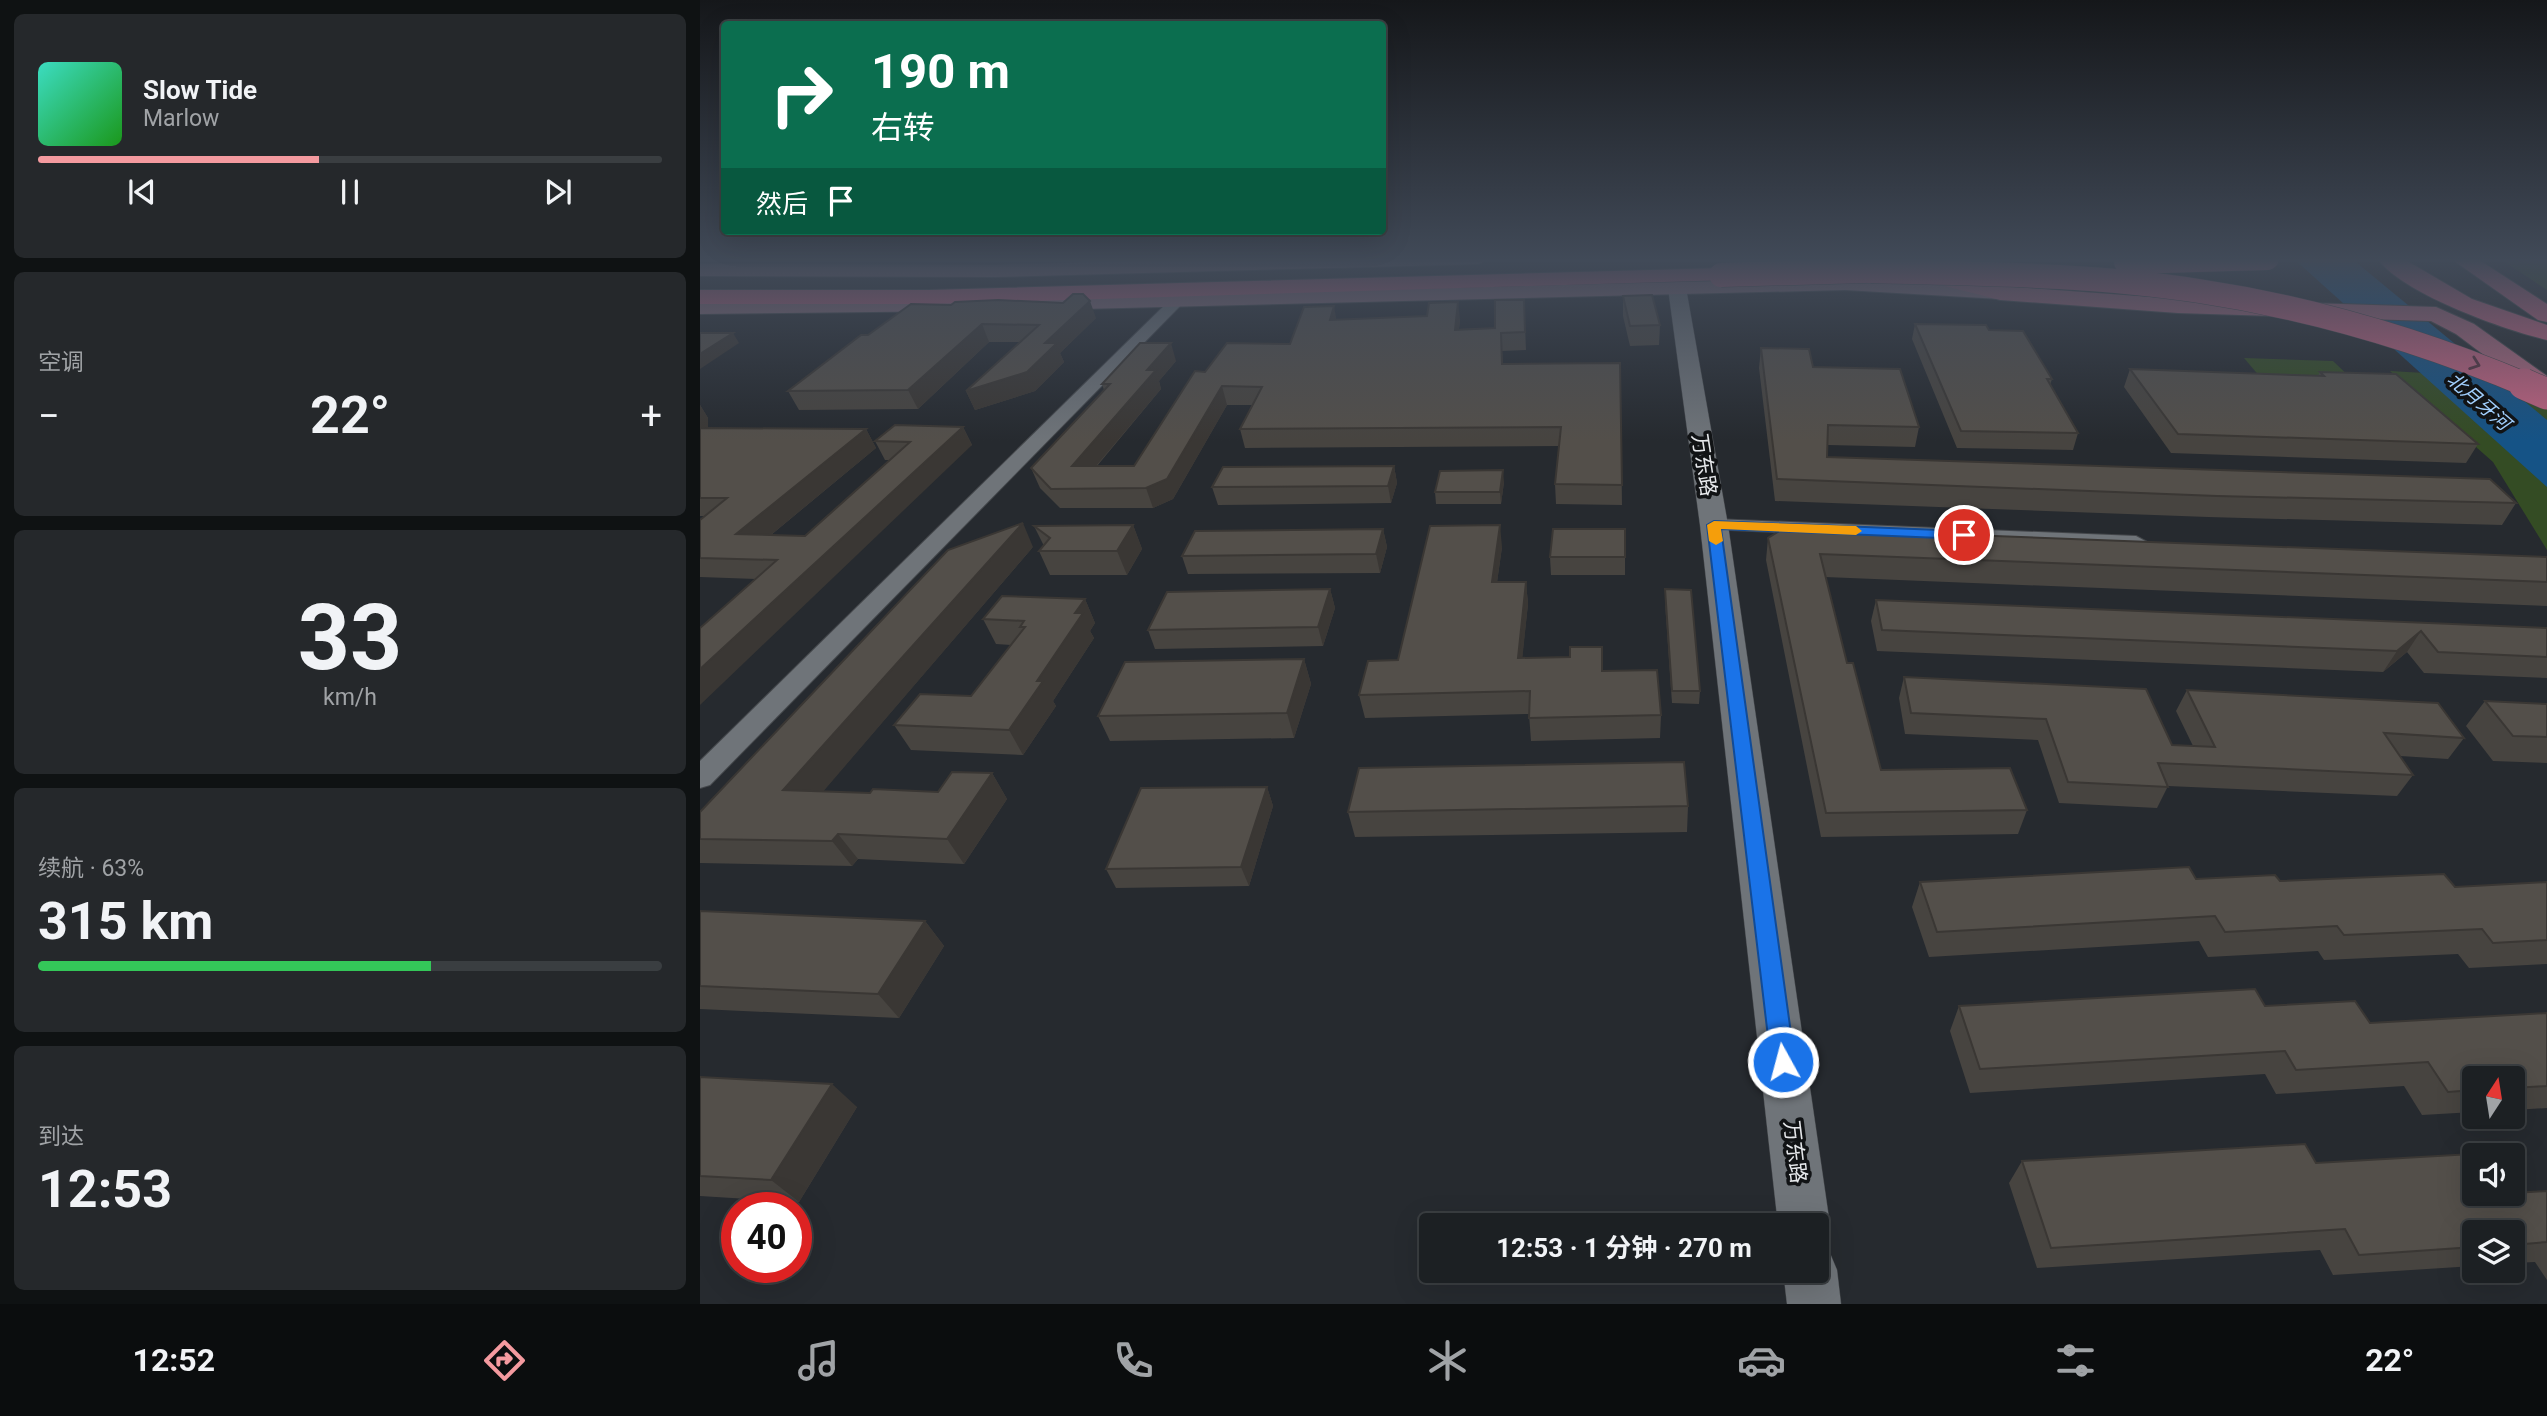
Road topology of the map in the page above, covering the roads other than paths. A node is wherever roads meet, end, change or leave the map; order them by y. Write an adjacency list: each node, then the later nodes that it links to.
1 (1145, 319): 15 (street)
2 (1682, 319): 13 (street, 万东路)
3 (2326, 319): 12 (highway, one-way to 12, bridge)
4 (2447, 319): 10 (main road)
5 (2487, 319): 11 (highway)
6 (2506, 319): 8 (highway)
7 (2520, 319): 9 (highway)
8 (2547, 333)
9 (2547, 342)
10 (2489, 346): 11 (main road); 12 (main road)
11 (2547, 365)
12 (2547, 392)
13 (1714, 525): 14 (street); 16 (street, 万东路)
14 (2158, 542)
15 (700, 778)
16 (1802, 1213)
17 (1812, 1283): 18 (street)
18 (1814, 1304)

